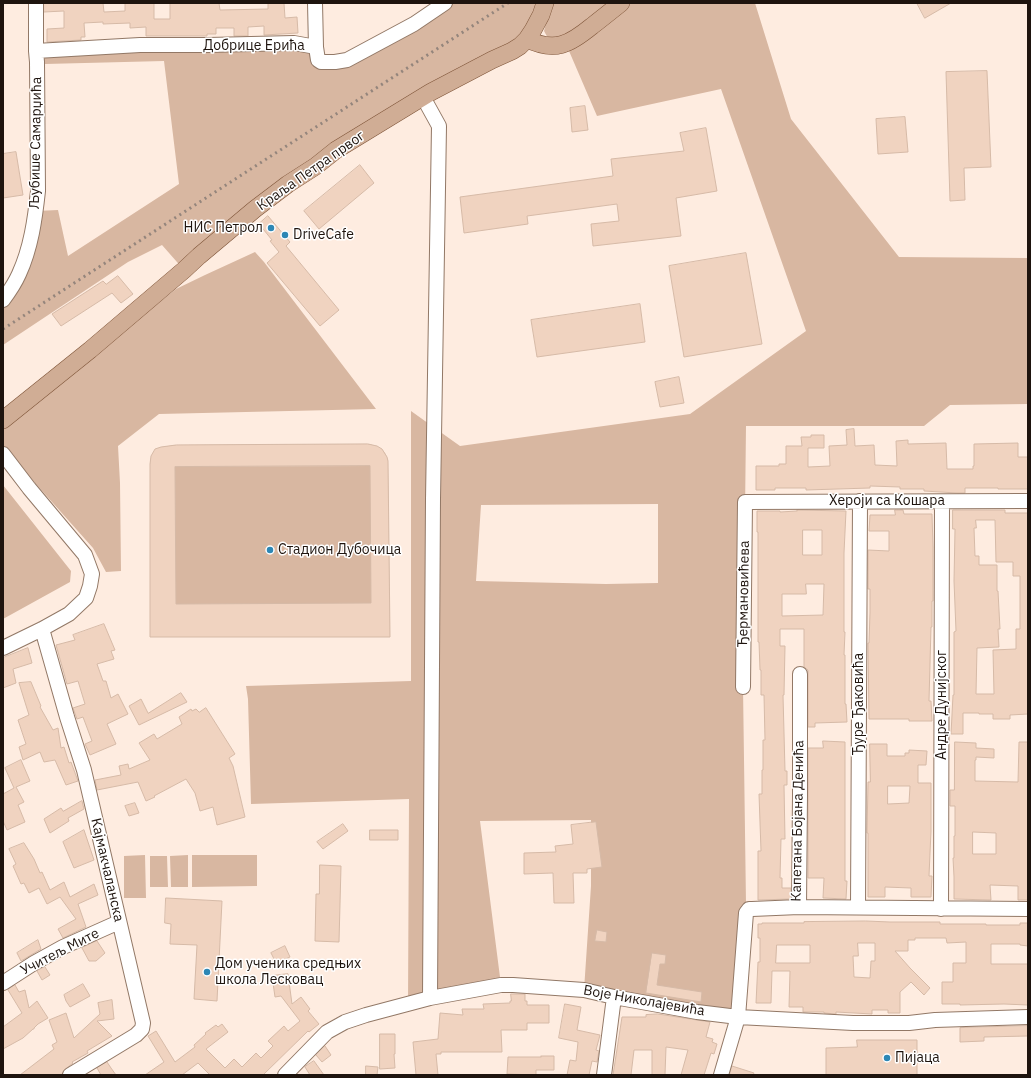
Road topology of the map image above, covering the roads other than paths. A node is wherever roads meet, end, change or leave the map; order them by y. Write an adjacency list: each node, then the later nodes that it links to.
1 (36, 3): 8 (street, Љубише Самарџића)
2 (315, 3): 7 (street)
3 (445, 3): 7 (street, Добрице Ерића)
4 (545, 3): 6 (main road, Краља Петра првог)
5 (621, 3): 6 (main road)
6 (527, 39): 9 (main road, Краља Петра првог)
7 (316, 47): 8 (street, Добрице Ерића)
8 (36, 51): 10 (street, Љубише Самарџића)
9 (423, 97): 11 (main road, Краља Петра првог); 28 (street)
10 (3, 300)
11 (3, 420)
12 (3, 454): 17 (street)
13 (860, 501): 15 (street, Хероји са Кошара); 16 (street, Хероји са Кошара); 22 (street, Ђуре Ђаковића)
14 (1028, 501): 16 (street, Хероји са Кошара)
15 (745, 502): 20 (street, Ђермановићева)
16 (942, 502): 23 (street, Андре Дунијског)
17 (42, 629): 18 (street); 25 (street, Кајмакчаланска)
18 (3, 648)
19 (800, 674): 21 (street, Капетана Бојана Денића)
20 (743, 687)
21 (799, 907): 22 (street); 29 (street, Капетана Бојана Денића)
22 (858, 907): 23 (street)
23 (941, 909): 24 (street)
24 (1028, 909)
25 (119, 922): 26 (street, Учитељ Мите); 31 (street, Кајмакчаланска)
26 (3, 983)
27 (614, 997): 28 (street, Воје Николајевића); 29 (street, Воје Николајевића); 33 (street)
28 (430, 998): 32 (street, Воје Николајевића)
29 (738, 1017): 30 (street, Воје Николајевића); 34 (street)
30 (1028, 1017)
31 (70, 1075)
32 (285, 1075)
33 (604, 1075)
34 (721, 1075)

